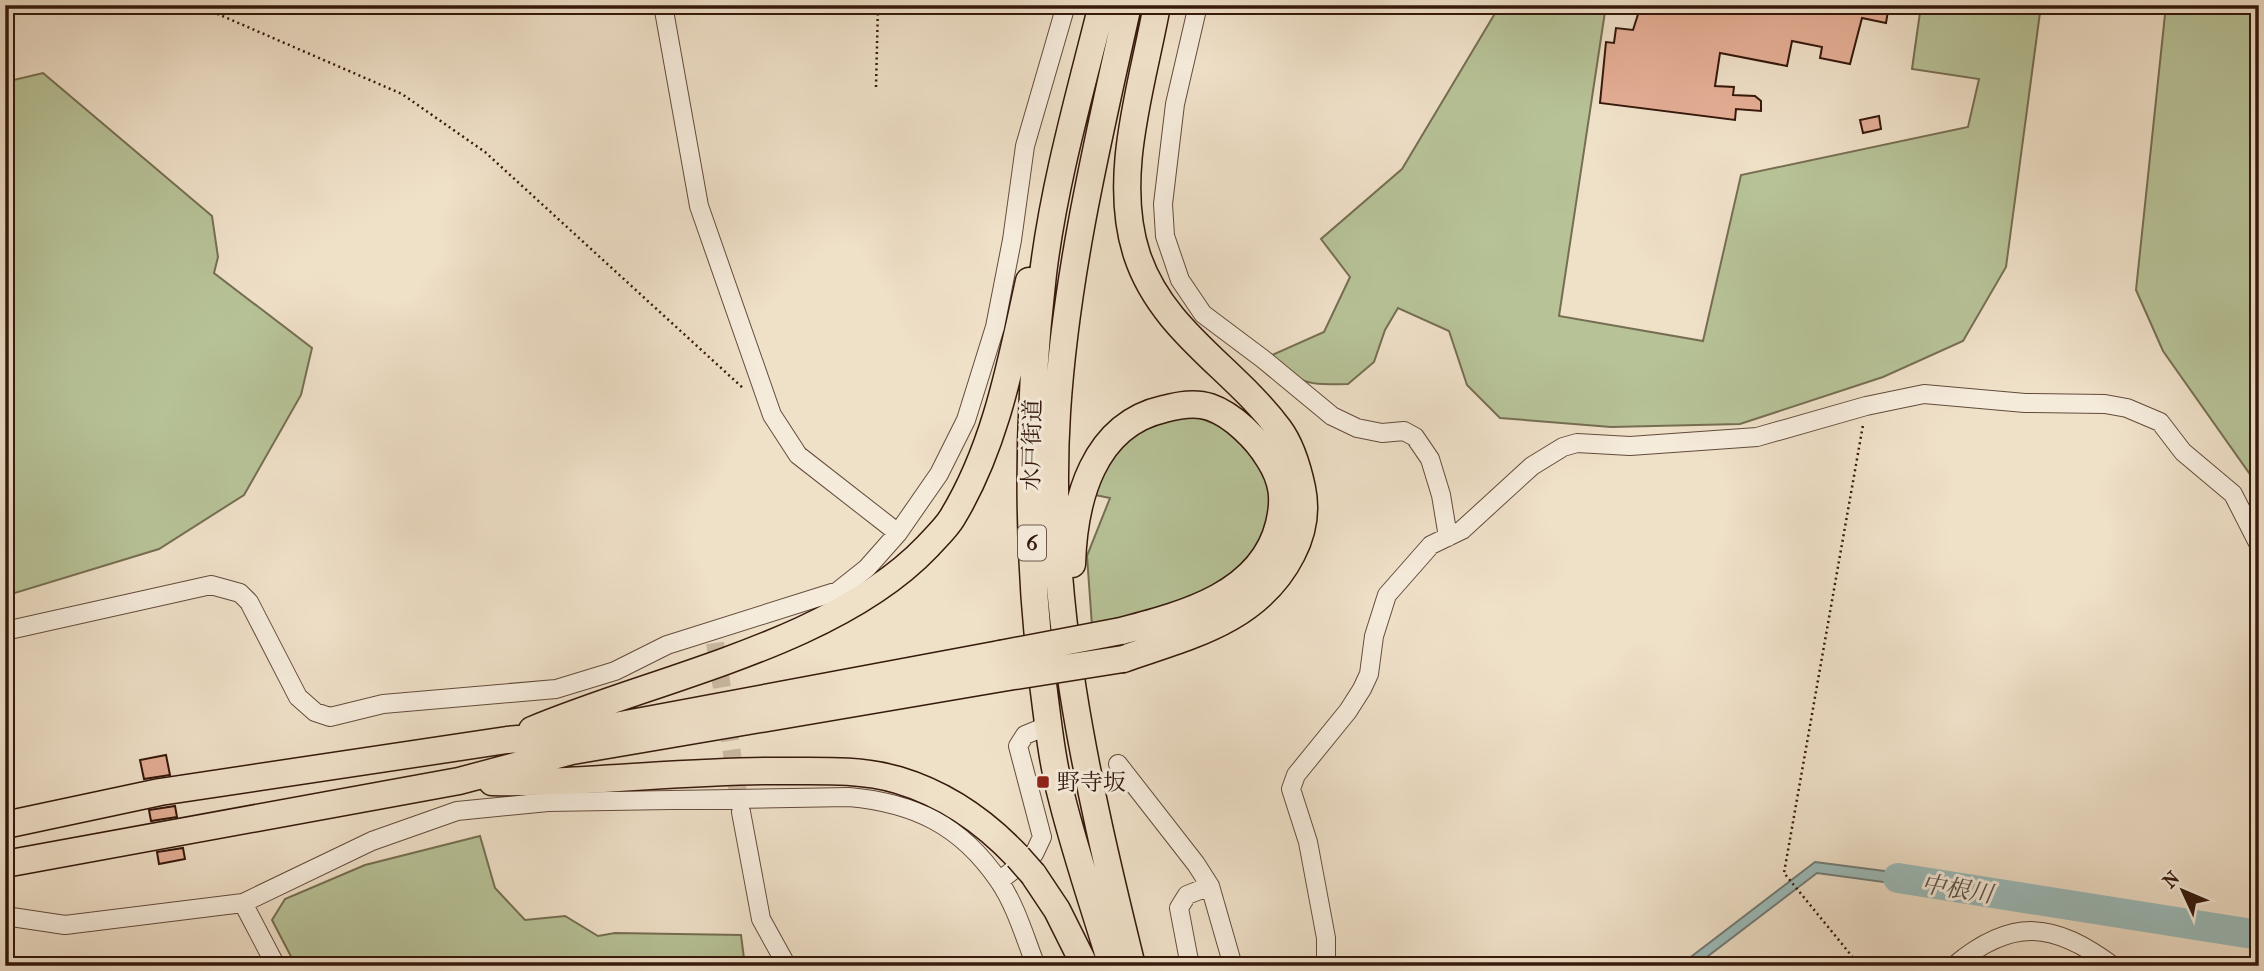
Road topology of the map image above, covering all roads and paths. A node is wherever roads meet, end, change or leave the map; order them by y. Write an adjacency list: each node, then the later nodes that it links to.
1 (197, 5): 12 (path)
2 (663, 5): 12 (street)
3 (877, 5): 9 (path)
4 (1066, 5): 13 (street)
5 (1102, 5): 10 (highway, 水戸街道 / 6)
6 (1128, 5): 20 (highway, 水戸街道 / 6)
7 (1157, 5): 17 (highway, bridge)
8 (1198, 5): 14 (street)
9 (876, 87)
10 (1075, 115): 18 (highway, 水戸街道 / 6); 19 (highway)
11 (1866, 406): 14 (street); 15 (street); 39 (path)
12 (772, 415): 13 (street)
13 (898, 533): 16 (street)
14 (1448, 537): 38 (street)
15 (2259, 545)
16 (5, 631)
17 (1004, 666): 19 (highway); 20 (highway, bridge); 22 (highway)
18 (1049, 725): 26 (street); 34 (highway, 水戸街道 / 6)
19 (508, 740): 24 (highway)
20 (1081, 744): 35 (highway, 水戸街道 / 6)
21 (1118, 764): 27 (street)
22 (459, 781): 25 (highway); 33 (highway)
23 (741, 812): 31 (street)
24 (5, 825)
25 (5, 864)
26 (999, 881): 28 (street); 32 (street)
27 (1210, 886): 36 (street); 37 (street)
28 (243, 903): 29 (street); 30 (street)
29 (5, 916)
30 (276, 966)
31 (787, 966)
32 (1036, 966)
33 (1085, 966)
34 (1112, 966)
35 (1132, 966)
36 (1190, 966)
37 (1233, 966)
38 (1326, 966)
39 (1860, 966)
40 (1954, 966): 41 (street)
41 (2113, 966)

